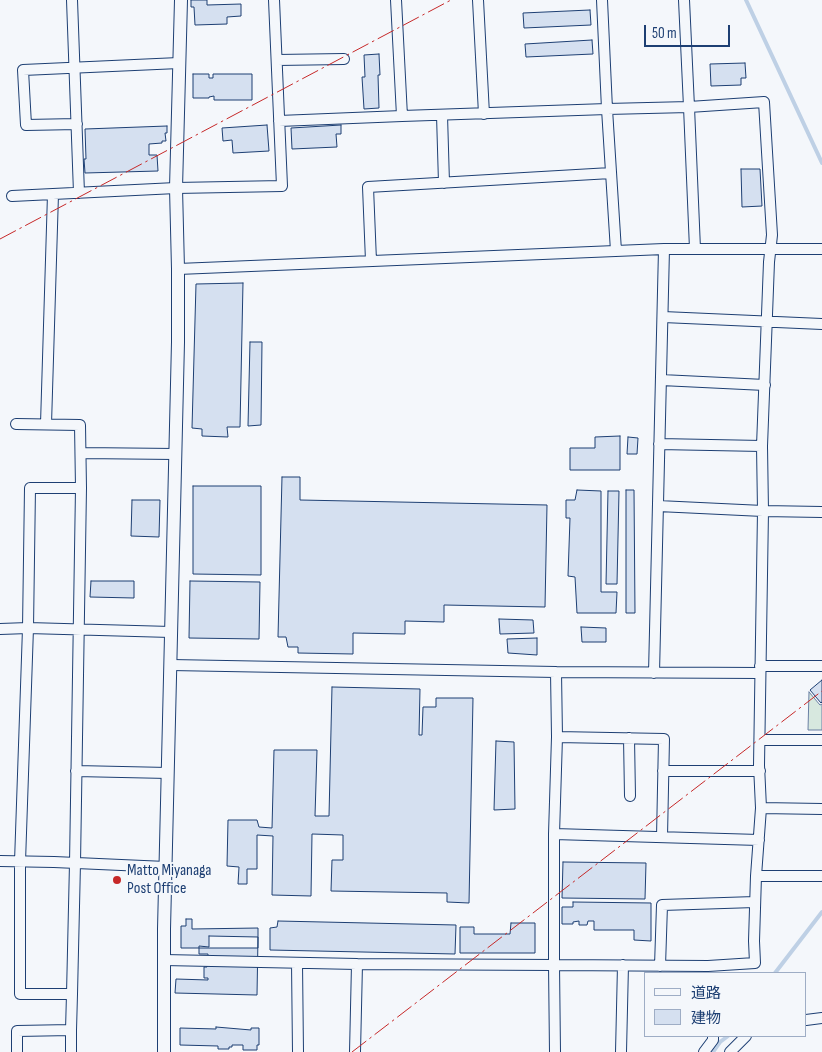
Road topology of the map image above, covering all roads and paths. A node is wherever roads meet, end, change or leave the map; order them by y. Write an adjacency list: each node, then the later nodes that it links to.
1 (72, 0): 11 (street)
2 (181, 0): 10 (street)
3 (274, 0): 9 (street)
4 (396, 0): 16 (street)
5 (478, 0): 14 (street)
6 (602, 0): 13 (street)
7 (684, 0): 12 (street)
8 (344, 59): 9 (street)
9 (277, 60): 17 (street)
10 (179, 63): 11 (street); 21 (street)
11 (75, 68): 18 (street); 18 (street)
12 (689, 107): 13 (street); 26 (street); 27 (street)
13 (607, 109): 14 (street); 19 (street)
14 (484, 114): 15 (street)
15 (442, 115): 16 (street); 20 (street)
16 (402, 116): 17 (street)
17 (279, 121): 21 (street)
18 (77, 124): 22 (street)
19 (611, 174): 20 (street); 29 (street)
20 (444, 183): 30 (street)
21 (176, 188): 22 (street); 31 (street)
22 (79, 193): 23 (street)
23 (53, 194): 24 (street); 38 (street)
24 (12, 196)
25 (664, 249): 26 (street); 29 (street); 32 (street)
26 (695, 249): 27 (street)
27 (770, 249): 28 (street); 33 (street)
28 (822, 249)
29 (616, 251): 30 (street)
30 (371, 261): 31 (street)
31 (178, 269): 42 (street)
32 (662, 317): 33 (street); 35 (street)
33 (768, 322): 34 (street); 36 (street)
34 (822, 324)
35 (661, 380): 36 (street); 39 (street)
36 (765, 385): 40 (street)
37 (16, 424): 38 (street)
38 (46, 424): 41 (street)
39 (660, 444): 40 (street); 44 (street)
40 (762, 446): 45 (street)
41 (81, 453): 42 (street); 43 (street)
42 (176, 454): 50 (street)
43 (81, 488): 47 (street); 49 (street)
44 (658, 506): 45 (street); 55 (street)
45 (763, 511): 46 (street); 53 (street)
46 (822, 512)
47 (28, 628): 48 (street); 49 (street); 71 (street)
48 (0, 629)
49 (79, 630): 50 (street); 60 (street)
50 (171, 632): 51 (street)
51 (171, 665): 54 (street); 63 (street)
52 (822, 666): 53 (street)
53 (760, 670): 55 (street); 58 (street)
54 (556, 672): 55 (street); 56 (street)
55 (654, 673)
56 (557, 737): 57 (street); 67 (street)
57 (629, 738): 61 (street); 64 (street)
58 (760, 740): 59 (street); 62 (street)
59 (822, 740)
60 (76, 770): 63 (street); 72 (street)
61 (663, 771): 62 (street); 68 (street)
62 (760, 771): 65 (street)
63 (168, 772): 73 (street)
64 (630, 796)
65 (761, 808): 66 (street); 69 (street)
66 (822, 809)
67 (554, 834): 68 (street); 80 (street)
68 (662, 837): 69 (street)
69 (759, 840): 74 (street)
70 (0, 861): 71 (street)
71 (20, 862): 72 (street); 84 (street)
72 (75, 863): 73 (street); 84 (street)
73 (166, 867): 77 (street)
74 (756, 876): 75 (street); 76 (street)
75 (822, 876)
76 (755, 902): 82 (street); 83 (street)
77 (164, 960): 78 (street); 92 (street)
78 (297, 963): 79 (street); 93 (street)
79 (357, 964): 80 (street); 94 (street)
80 (554, 965): 81 (street); 95 (street)
81 (623, 965): 82 (street); 96 (street)
82 (660, 966): 83 (street)
83 (713, 969)
84 (72, 994): 87 (street)
85 (822, 1018): 86 (street)
86 (807, 1020)
87 (72, 1030): 90 (street); 91 (street)
88 (713, 1037): 97 (street)
89 (745, 1037): 98 (street)
90 (17, 1052)
91 (72, 1052)
92 (165, 1052)
93 (298, 1052)
94 (355, 1052)
95 (555, 1052)
96 (621, 1052)
97 (704, 1052)
98 (730, 1052)

